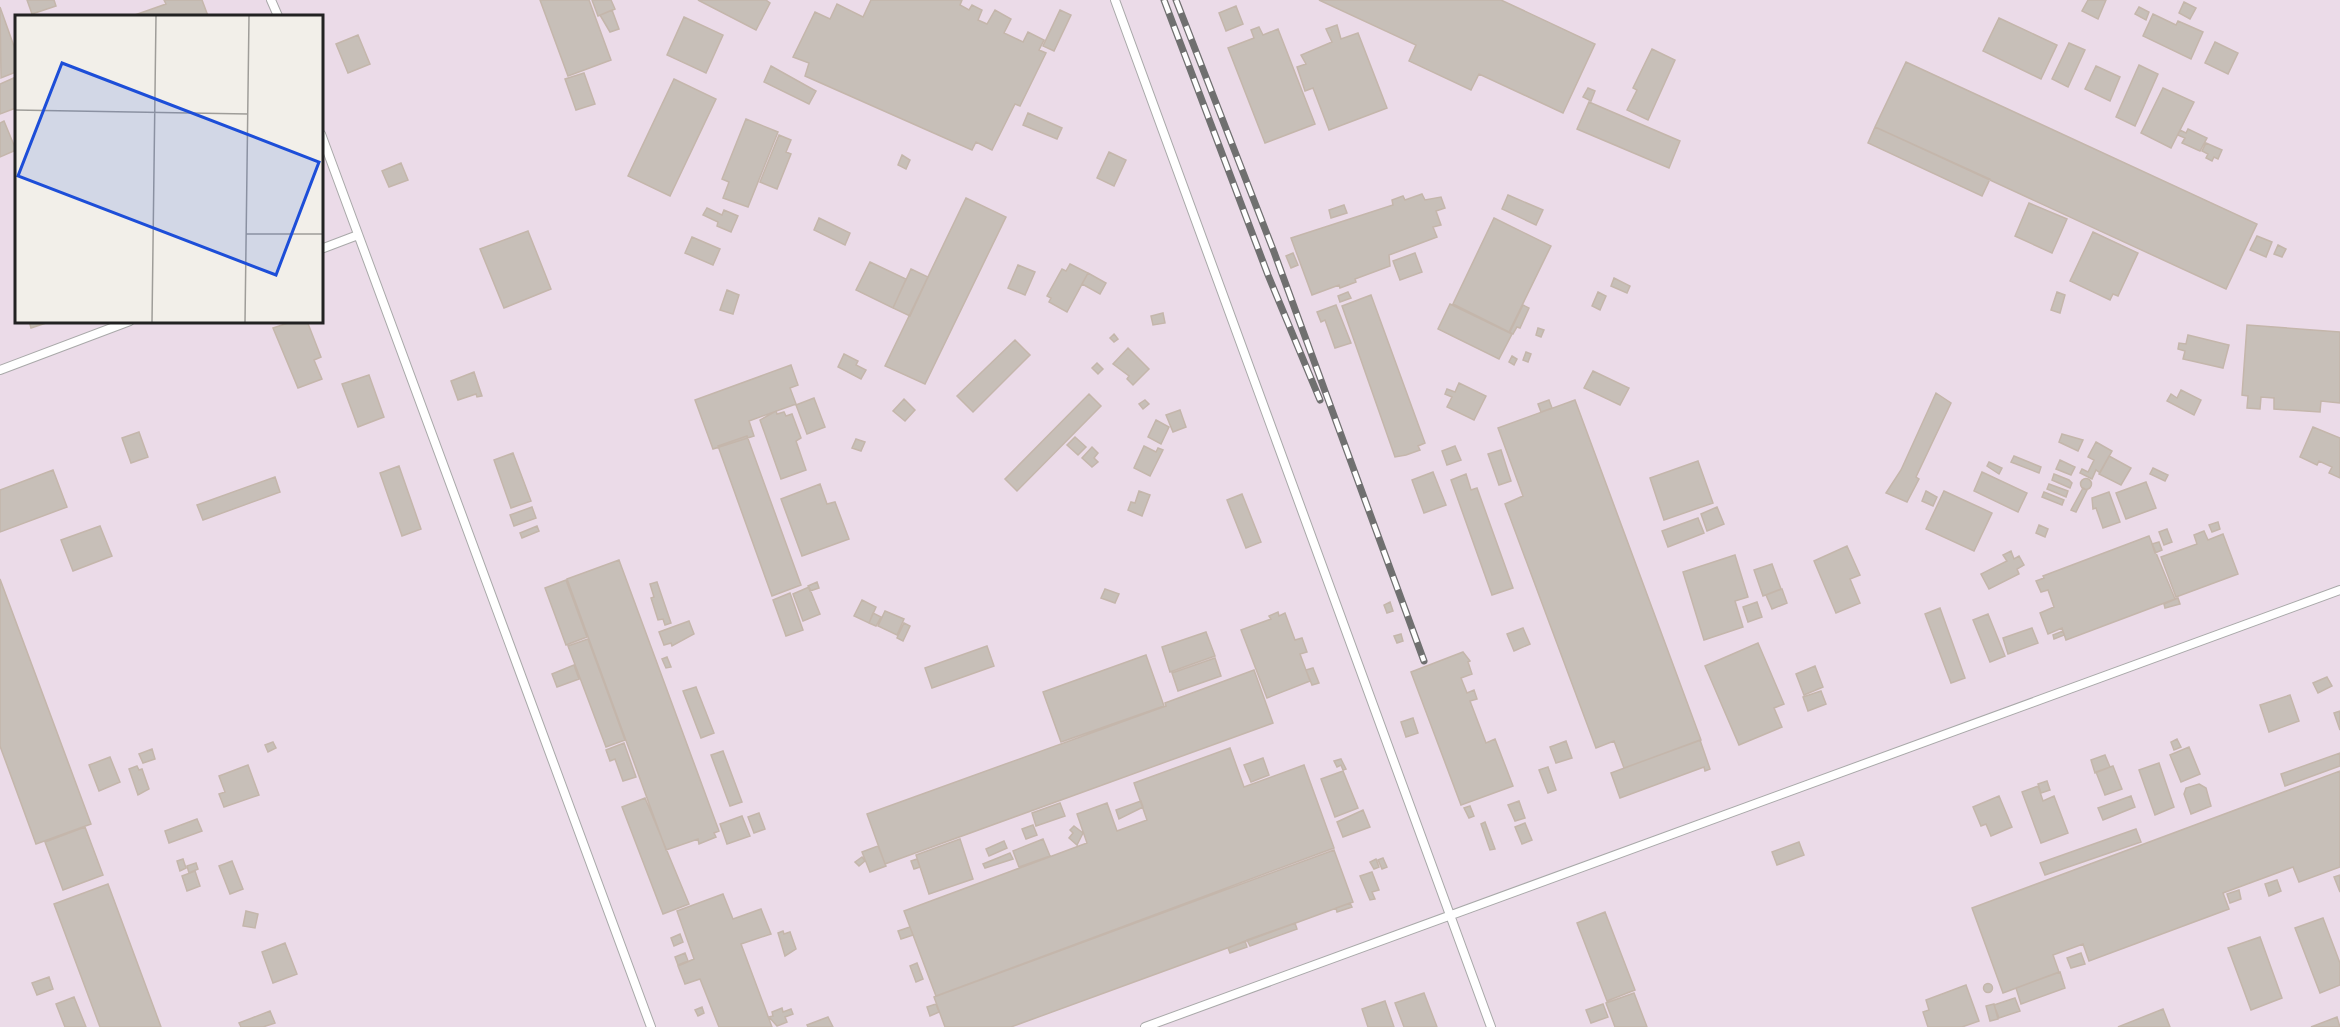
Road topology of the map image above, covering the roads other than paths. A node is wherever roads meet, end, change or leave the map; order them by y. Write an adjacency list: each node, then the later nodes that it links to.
1 (271, 0): 3 (lane)
2 (1115, 0): 10 (lane)
3 (278, 15)
4 (322, 137): 5 (lane)
5 (358, 235): 6 (lane); 11 (lane)
6 (322, 249)
7 (127, 322): 8 (lane)
8 (0, 370)
9 (2340, 590): 10 (lane)
10 (1450, 916): 12 (lane); 13 (lane)
11 (651, 1027)
12 (1145, 1027)
13 (1491, 1027)

